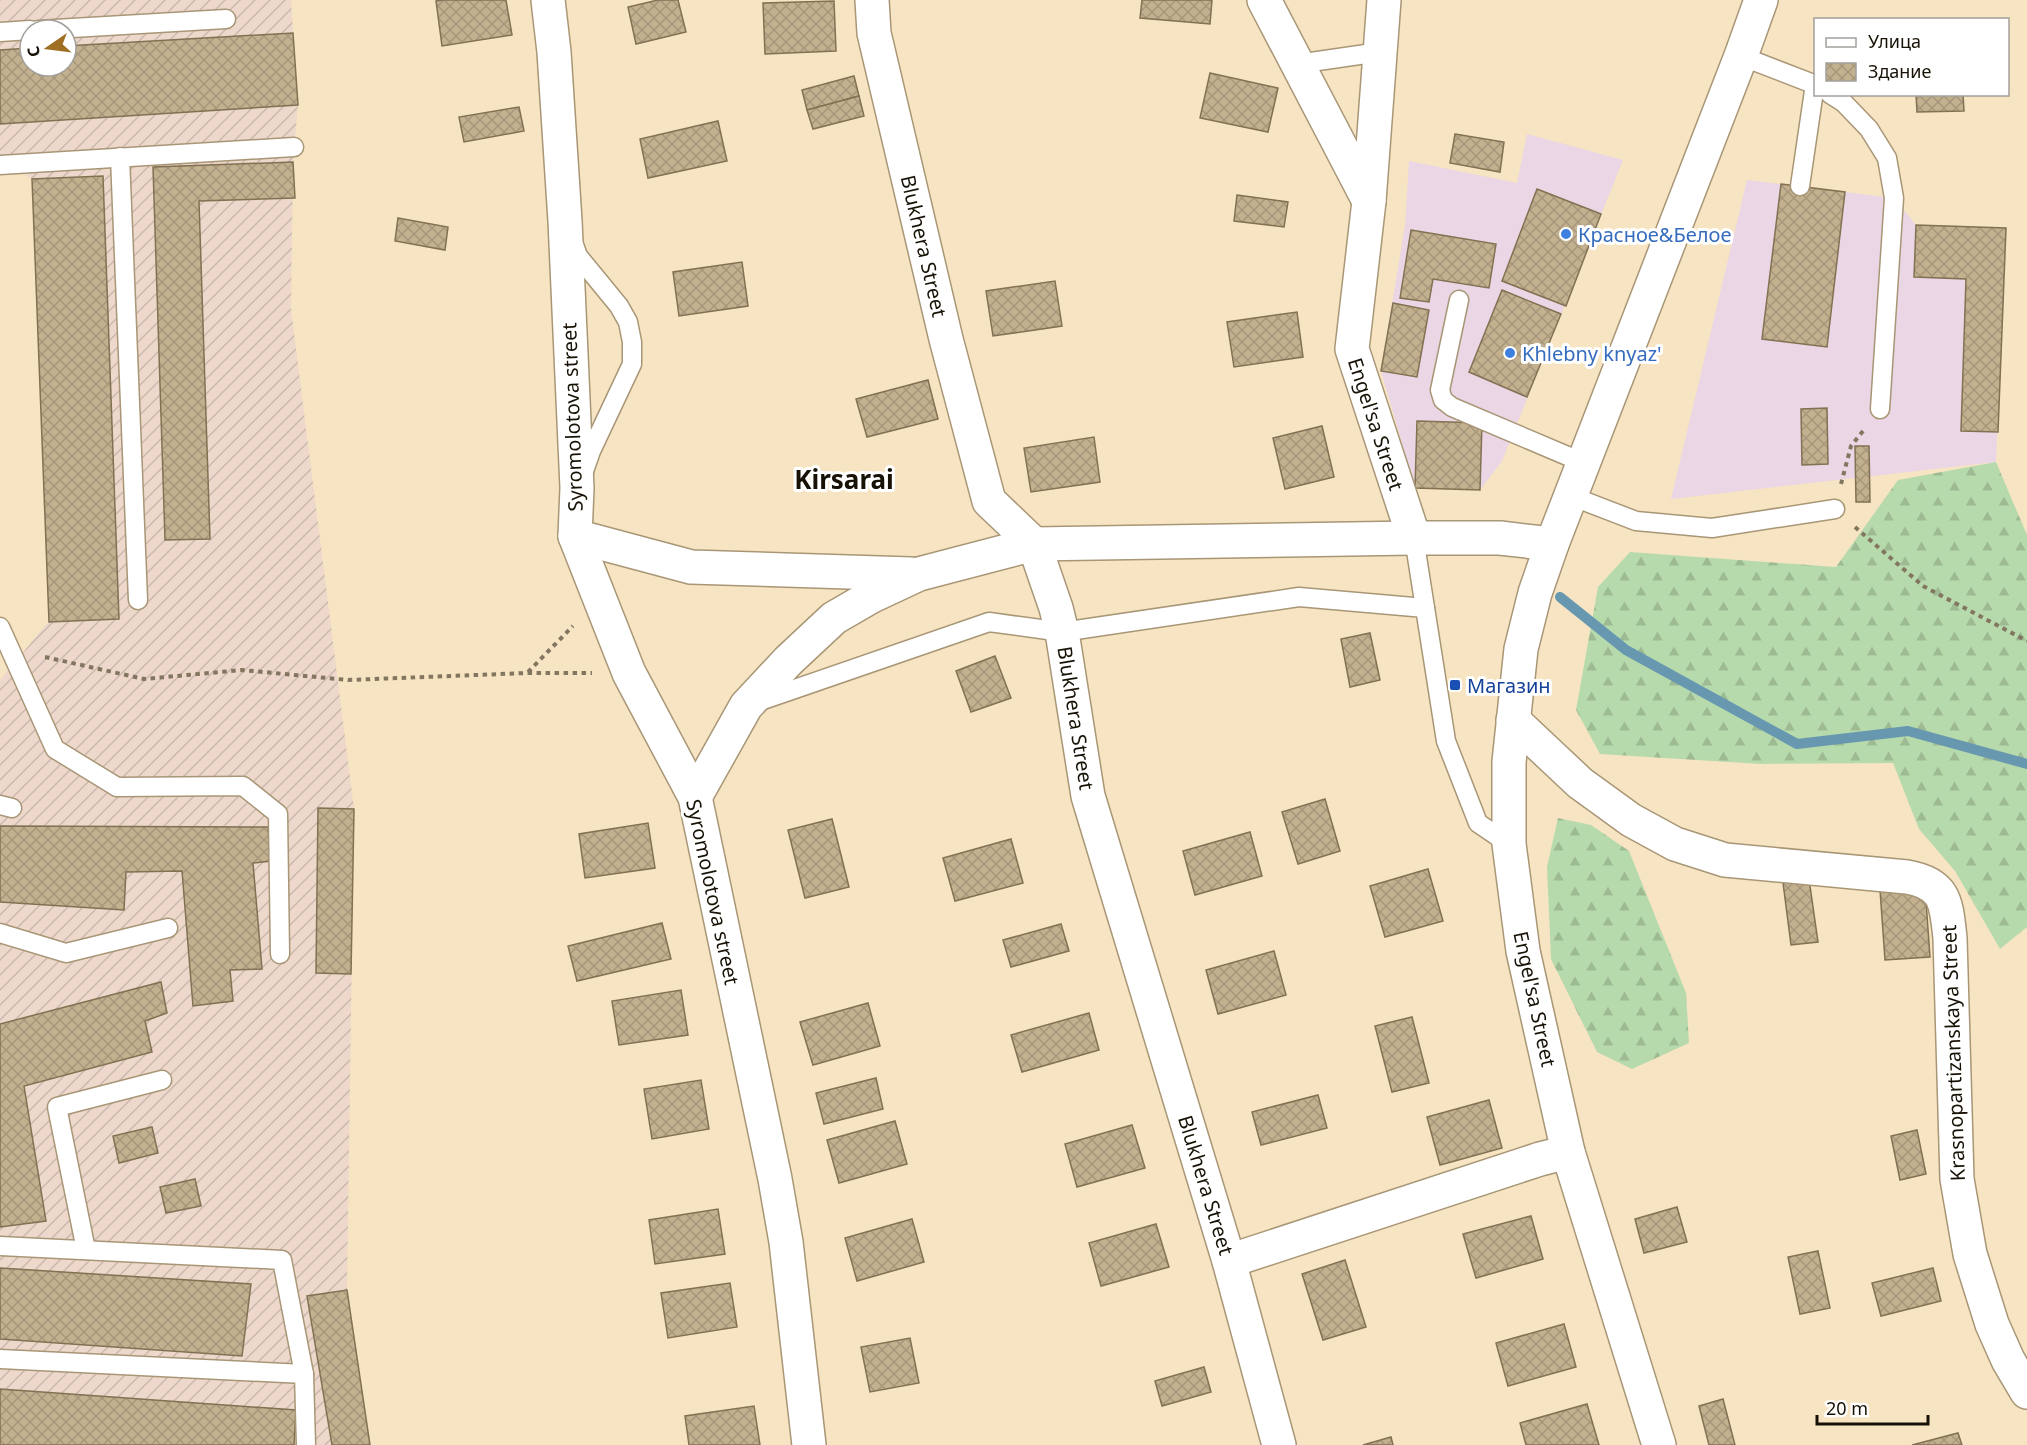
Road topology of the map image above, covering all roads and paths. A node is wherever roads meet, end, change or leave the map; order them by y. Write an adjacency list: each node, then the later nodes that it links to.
1 (548, 0): 21 (street, Syromolotova street)
2 (872, 0): 30 (street, Blukhera Street)
3 (1264, 0): 12 (street)
4 (1384, 0): 10 (street, Engel'sa Street)
5 (1761, 0): 11 (street)
6 (226, 19): 7 (lane)
7 (78, 28)
8 (18, 31): 9 (lane)
9 (0, 32)
10 (1380, 52): 12 (lane); 20 (street, Engel'sa Street)
11 (1741, 56): 13 (lane); 24 (street)
12 (1298, 64): 20 (street)
13 (1814, 85)
14 (1814, 92): 19 (lane)
15 (1833, 96): 23 (lane)
16 (294, 147): 17 (lane)
17 (120, 157): 18 (lane); 33 (lane)
18 (0, 165)
19 (1800, 186)
20 (1369, 201): 29 (street, Engel'sa Street)
21 (565, 221): 25 (street, Syromolotova street); 25 (lane)
22 (1459, 300): 24 (lane)
23 (1880, 409): 27 (path)
24 (1584, 463): 26 (street)
25 (578, 488): 28 (street, Syromolotova street)
26 (1571, 496): 27 (lane); 31 (street)
27 (1835, 509): 38 (path)
28 (575, 536): 32 (street); 34 (street, Syromolotova street)
29 (1414, 538): 30 (street); 31 (street); 35 (lane)
30 (1034, 544): 32 (street); 37 (street, Blukhera Street)
31 (1552, 544): 43 (street, Engel'sa Street)
32 (919, 574): 42 (street)
33 (138, 600)
34 (600, 600): 40 (path); 41 (street, Syromolotova street)
35 (1425, 608): 37 (lane); 45 (lane)
36 (0, 627): 39 (lane)
37 (1062, 632): 42 (lane); 53 (street, Blukhera Street)
38 (2027, 641)
39 (10, 650): 40 (path); 48 (lane)
40 (527, 673): 41 (path)
41 (628, 673): 44 (street, Syromolotova street)
42 (746, 705): 44 (street)
43 (1513, 720): 45 (street, Engel'sa Street); 56 (street, Krasnopartizanskaya Street)
44 (695, 797): 58 (street, Syromolotova street)
45 (1509, 844): 50 (street, Engel'sa Street)
46 (168, 928): 47 (lane)
47 (0, 933)
48 (280, 954)
49 (162, 1080): 52 (lane)
50 (1569, 1152): 53 (street); 60 (street, Engel'sa Street)
51 (0, 1246): 52 (lane)
52 (86, 1250): 55 (lane)
53 (1229, 1261): 59 (street, Blukhera Street)
54 (0, 1359): 55 (lane)
55 (304, 1374): 57 (lane)
56 (2027, 1392)
57 (306, 1445)
58 (809, 1445)
59 (1280, 1445)
60 (1659, 1445)

